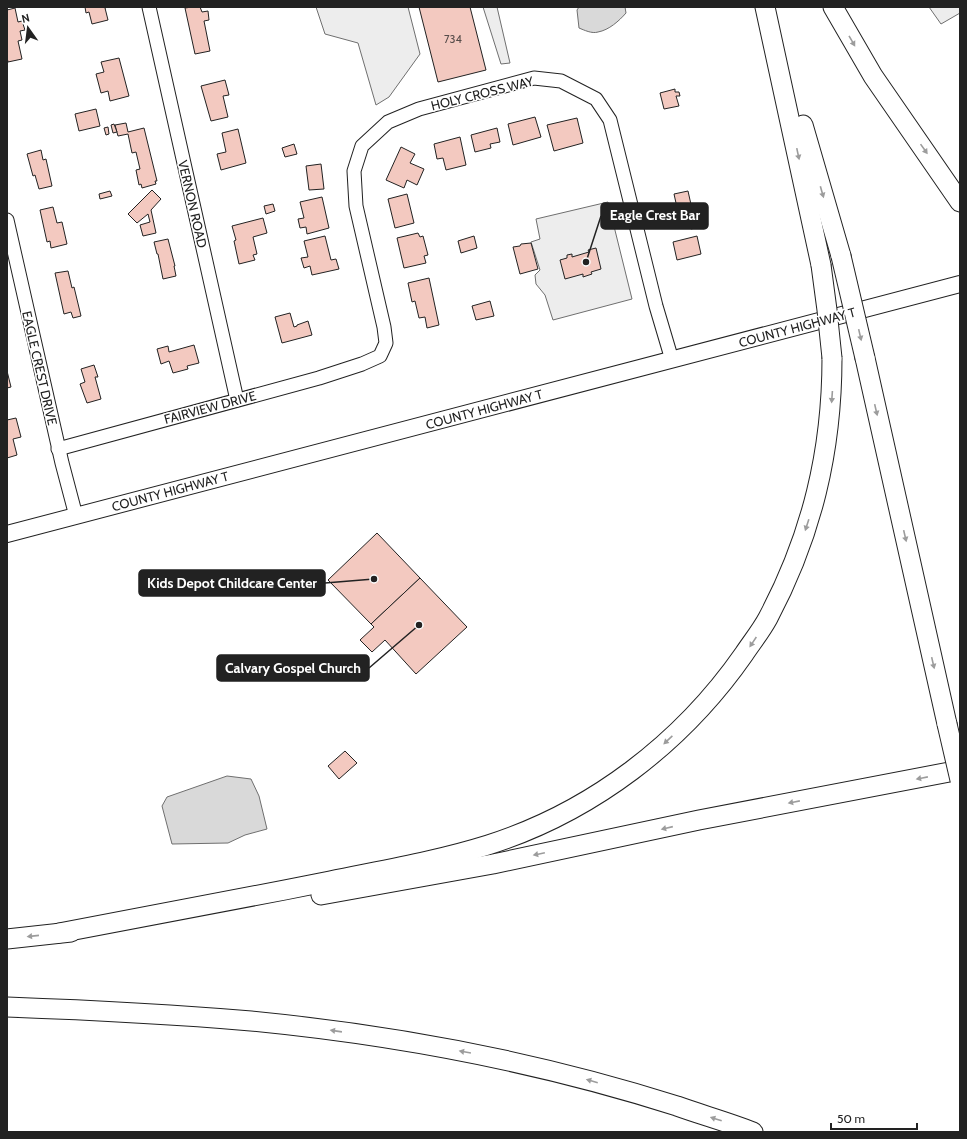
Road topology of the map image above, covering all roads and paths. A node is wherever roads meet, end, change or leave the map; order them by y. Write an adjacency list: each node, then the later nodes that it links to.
1 (149, 7): 10 (street, VERNON ROAD)
2 (765, 7): 16 (highway, one-way to 16, bridge)
3 (768, 7): 15 (highway, one-way to 15, bridge)
4 (833, 7): 5 (highway, one-way to 5)
5 (960, 202)
6 (7, 220): 11 (street, EAGLE CREST DRIVE)
7 (960, 284): 8 (main road, COUNTY HIGHWAY T)
8 (672, 360): 9 (street, HOLY CROSS WAY); 12 (main road, COUNTY HIGHWAY T)
9 (362, 364): 10 (street, FAIRVIEW DRIVE)
10 (237, 400): 11 (street, FAIRVIEW DRIVE)
11 (58, 449): 12 (street, EAGLE CREST DRIVE)
12 (76, 516): 13 (main road, COUNTY HIGHWAY T)
13 (7, 534)
14 (960, 770): 16 (highway, one-way to 16)
15 (960, 780)
16 (59, 933): 17 (highway, one-way to 17)
17 (7, 939)
18 (7, 1007): 19 (highway, one-way to 18)
19 (753, 1132)

